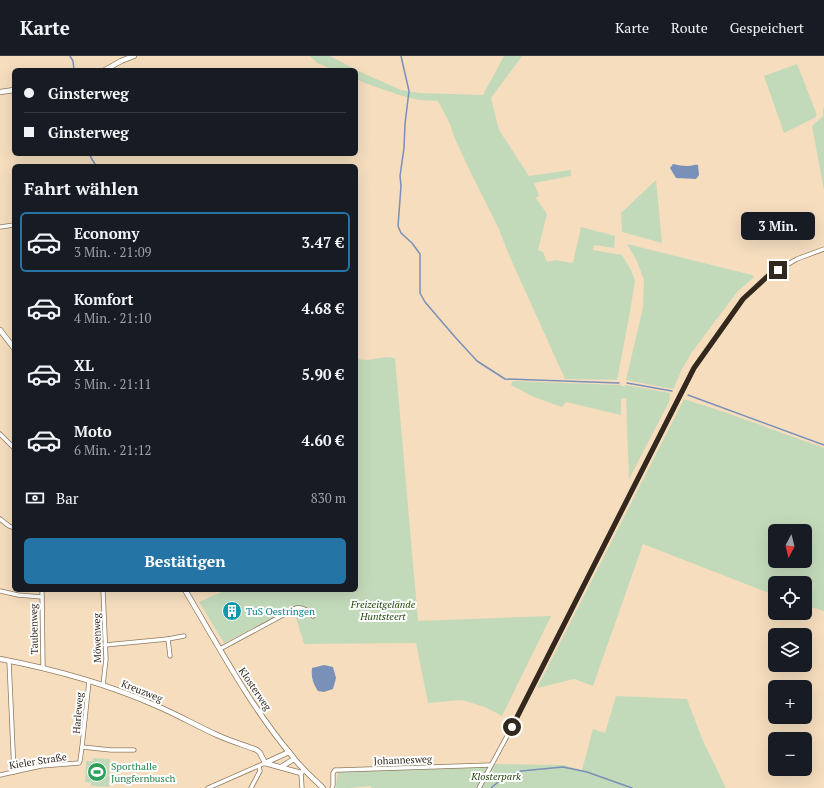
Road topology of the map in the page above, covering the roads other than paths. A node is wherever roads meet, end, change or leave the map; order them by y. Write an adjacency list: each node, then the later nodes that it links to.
1 (134, 56): 2 (street)
2 (108, 68)
3 (12, 90): 4 (street)
4 (0, 92)
5 (12, 226): 6 (street)
6 (0, 227)
7 (824, 249): 36 (street)
8 (0, 330): 9 (street)
9 (12, 345)
10 (0, 434): 11 (street)
11 (12, 446)
12 (0, 519): 13 (street)
13 (12, 527)
14 (0, 591): 18 (street)
15 (42, 592): 18 (street, Taubenweg)
16 (103, 592): 22 (street, Möwenweg)
17 (186, 592): 23 (street, Klosterweg)
18 (42, 597): 27 (street, Taubenweg)
19 (313, 616): 23 (street)
20 (184, 636): 21 (street)
21 (168, 639): 22 (street); 24 (street)
22 (105, 645): 29 (street, Möwenweg)
23 (220, 649): 32 (street, Klosterweg)
24 (170, 656)
25 (0, 659): 26 (street, Kreuzweg)
26 (9, 661): 27 (street, Kreuzweg); 39 (street)
27 (43, 668): 28 (street, Kreuzweg)
28 (89, 681): 29 (street, Kreuzweg); 30 (street, Harleweg)
29 (104, 686): 35 (street, Kreuzweg)
30 (82, 747): 31 (street, Harleweg); 34 (street, Harleweg)
31 (134, 750)
32 (289, 752): 33 (street, Klosterweg); 35 (street)
33 (294, 759): 38 (street); 40 (street, Klosterweg)
34 (79, 763): 39 (street, Kieler Straße)
35 (265, 764): 37 (street); 38 (street)
36 (491, 765): 46 (street, Johannesweg); 47 (street)
37 (259, 766): 42 (street); 43 (street)
38 (281, 767): 40 (street)
39 (14, 772): 41 (street, Kieler Straße)
40 (302, 772): 44 (street); 45 (street, Klosterweg)
41 (0, 775)
42 (208, 788)
43 (251, 788)
44 (302, 788)
45 (323, 788)
46 (332, 788)
47 (479, 788)

